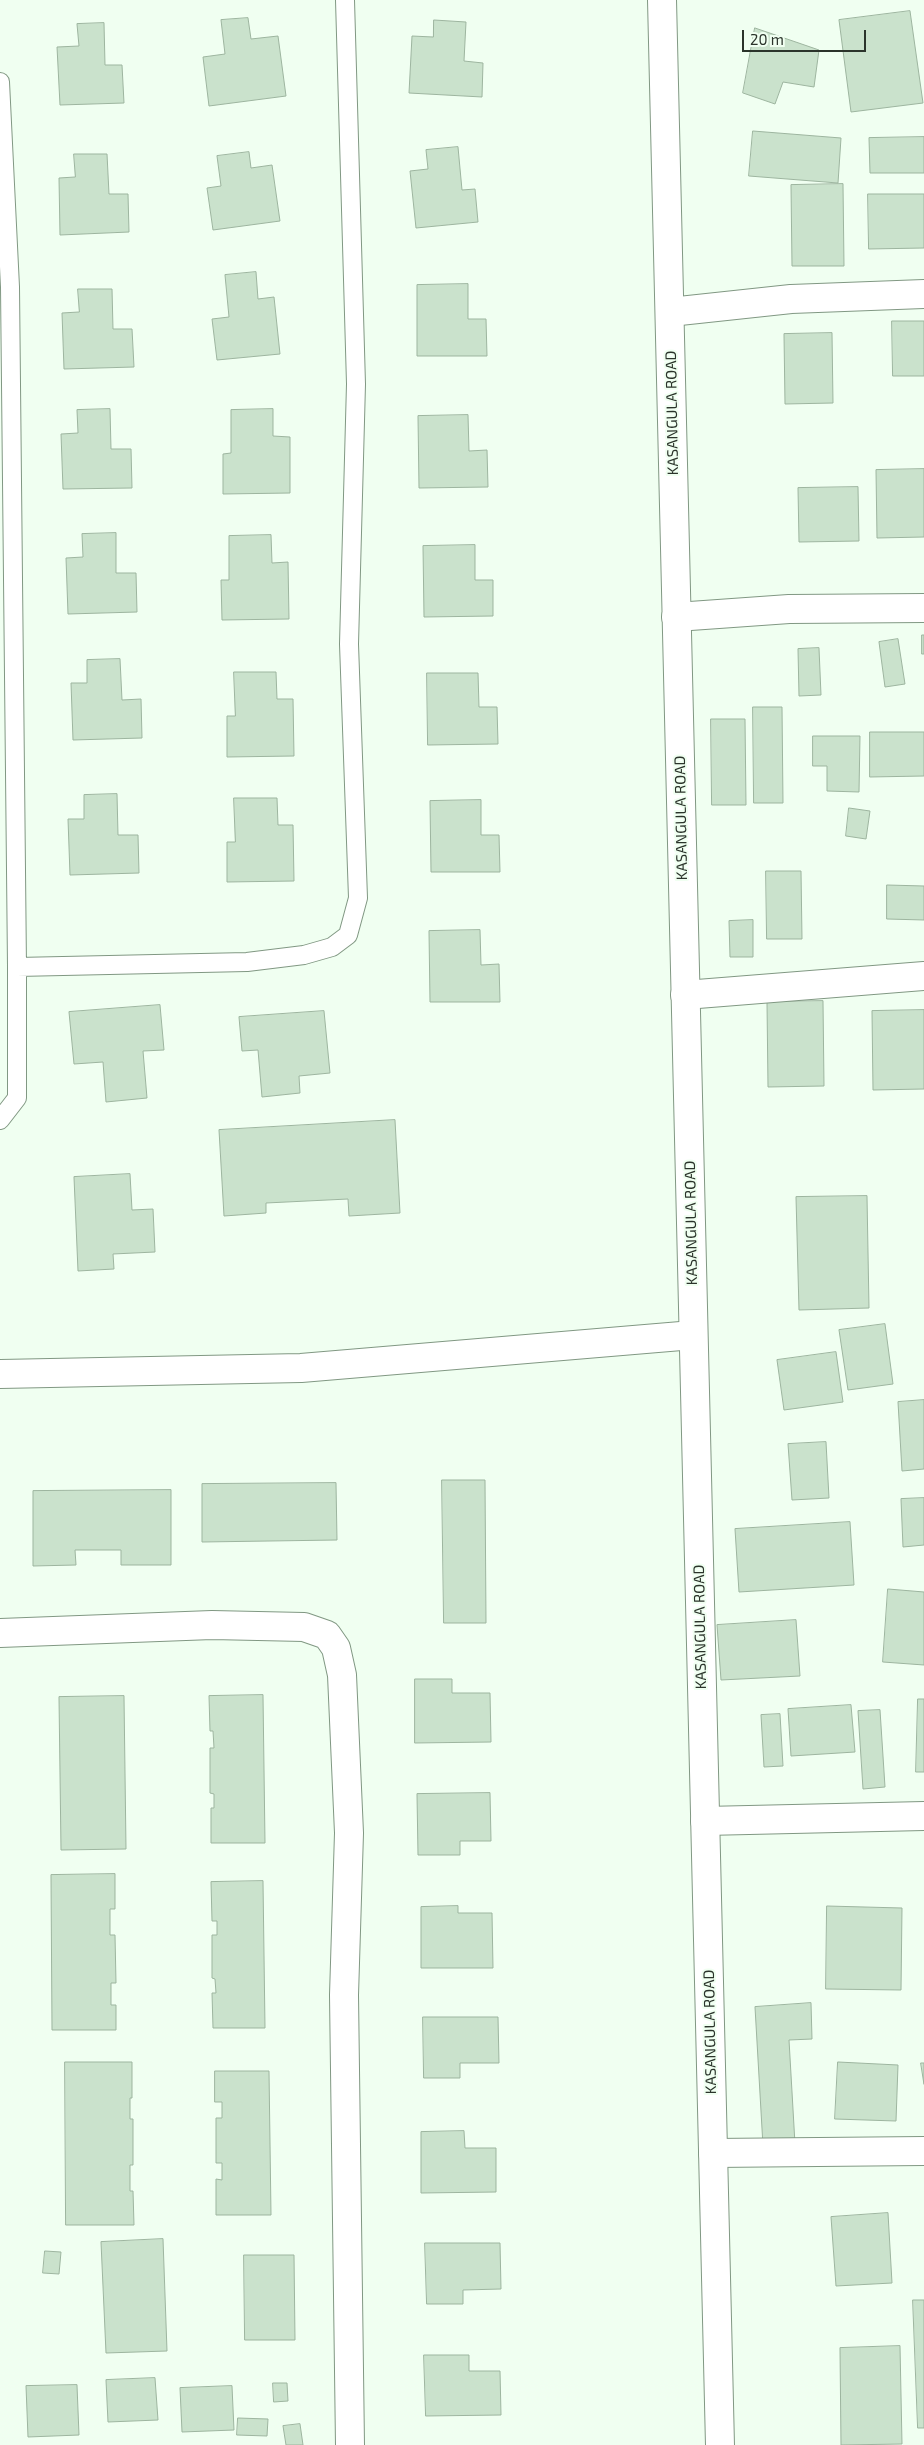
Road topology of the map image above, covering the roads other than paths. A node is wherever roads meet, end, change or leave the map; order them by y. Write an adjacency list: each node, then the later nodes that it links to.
1 (345, 0): 8 (lane)
2 (662, 0): 5 (street, KASANGULA ROAD)
3 (0, 82): 8 (lane)
4 (924, 294): 5 (street)
5 (670, 312): 7 (street, KASANGULA ROAD)
6 (924, 608): 7 (street)
7 (676, 617): 10 (street, KASANGULA ROAD)
8 (17, 966): 11 (lane)
9 (924, 976): 10 (street)
10 (685, 995): 12 (street, KASANGULA ROAD)
11 (0, 1120)
12 (694, 1336): 13 (street); 16 (street, KASANGULA ROAD)
13 (0, 1374)
14 (0, 1633): 19 (street)
15 (924, 1816): 16 (street)
16 (705, 1821): 18 (street, KASANGULA ROAD)
17 (924, 2151): 18 (street)
18 (713, 2153): 20 (street, KASANGULA ROAD)
19 (350, 2445)
20 (720, 2445)

